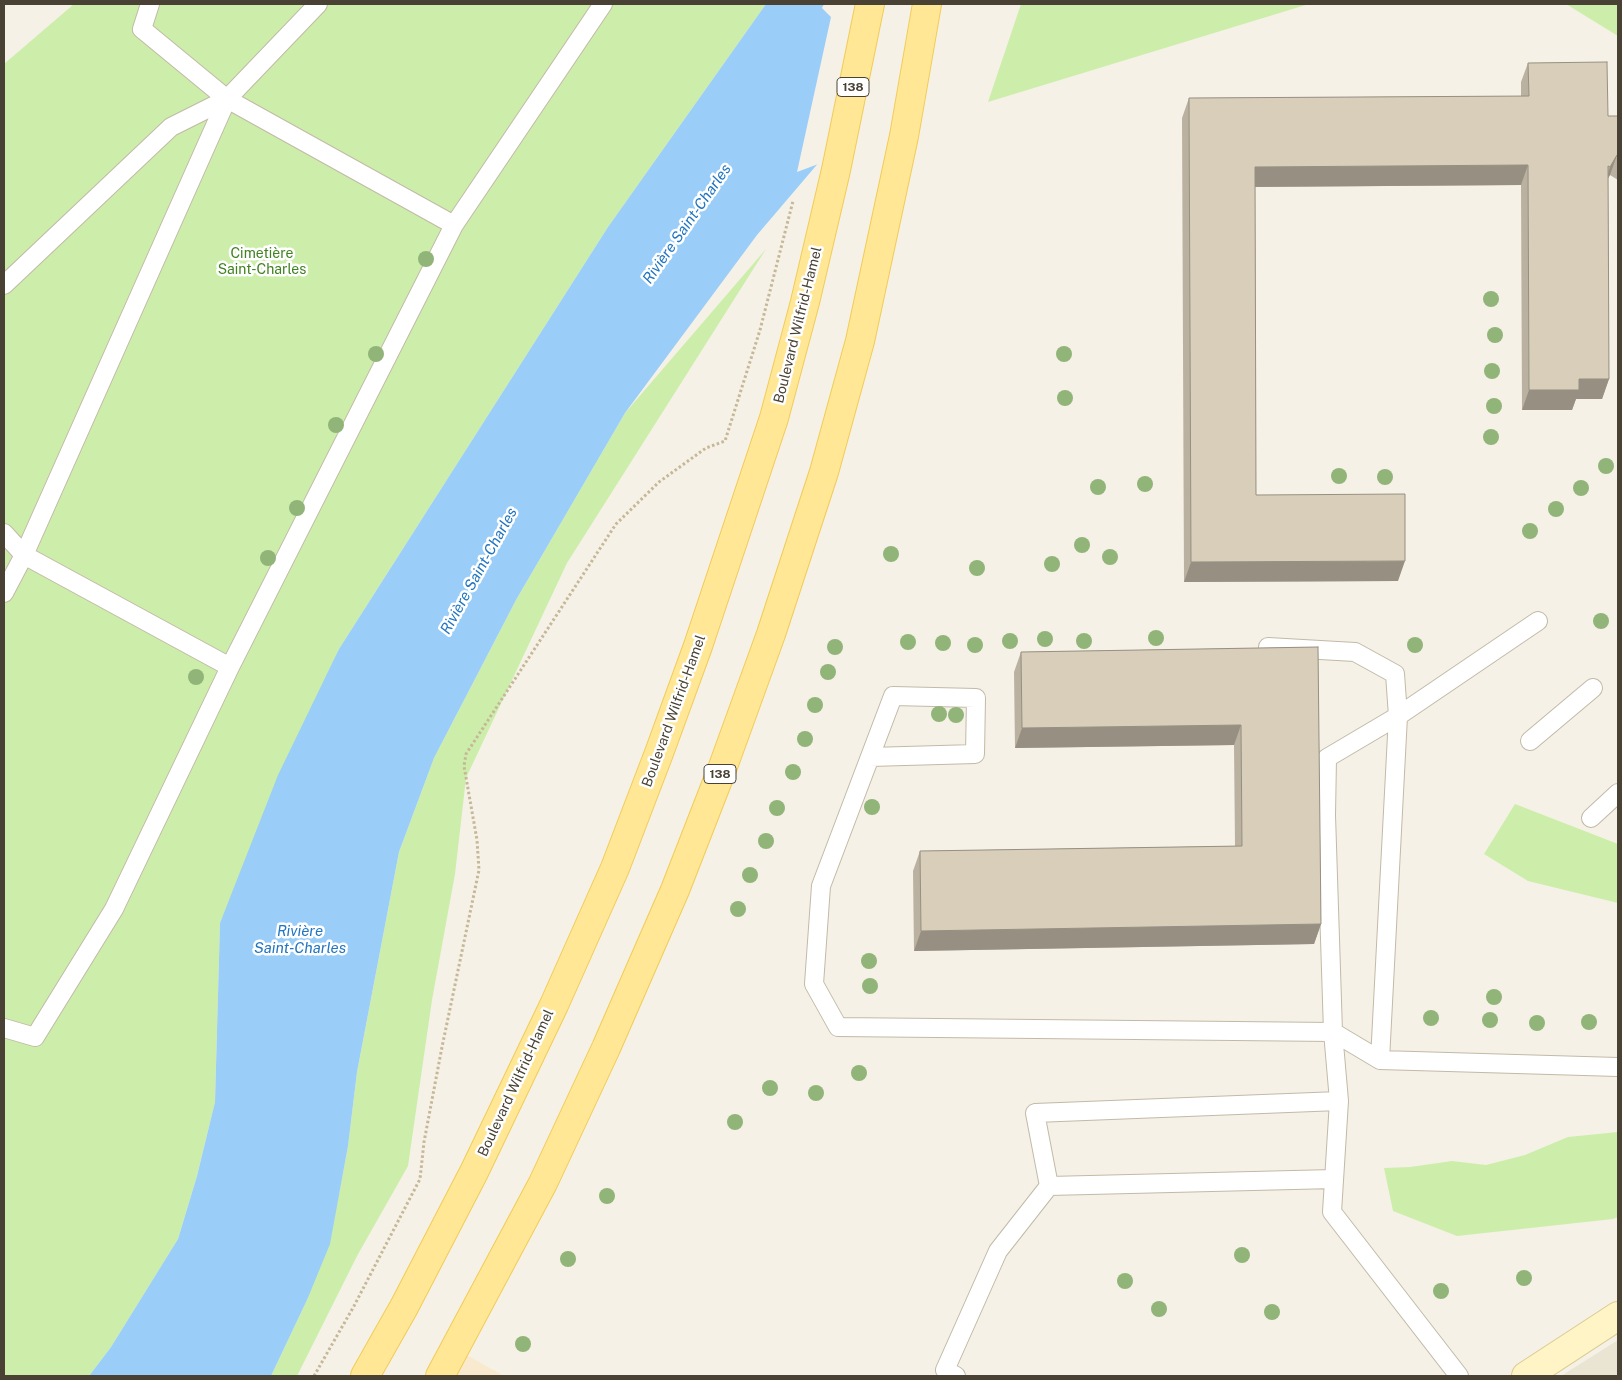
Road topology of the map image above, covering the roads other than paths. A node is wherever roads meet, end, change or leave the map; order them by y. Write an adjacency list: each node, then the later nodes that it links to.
1 (150, 4): 6 (lane)
2 (318, 4): 6 (lane)
3 (603, 4): 7 (lane)
4 (870, 4): 29 (main road, Boulevard Wilfrid-Hamel / 138)
5 (928, 4): 30 (main road, 138)
6 (227, 99): 7 (lane); 8 (lane); 10 (lane)
7 (454, 225): 14 (lane)
8 (4, 285)
9 (4, 533): 10 (lane)
10 (24, 555): 11 (lane); 14 (lane)
11 (4, 593)
12 (1538, 621): 16 (lane)
13 (1268, 647): 16 (lane)
14 (230, 667): 21 (lane)
15 (1593, 688): 17 (lane)
16 (1398, 716): 22 (lane); 23 (lane)
17 (1530, 741)
18 (870, 757): 18 (lane); 22 (lane)
19 (1618, 793): 20 (lane)
20 (1591, 818)
21 (4, 1028)
22 (1333, 1032): 23 (lane); 25 (lane)
23 (1380, 1060): 24 (lane)
24 (1618, 1066)
25 (1339, 1101): 26 (lane); 27 (lane)
26 (1334, 1180): 27 (lane); 32 (lane)
27 (1049, 1186): 31 (lane)
28 (1618, 1316): 33 (main road)
29 (365, 1376)
30 (440, 1376)
31 (956, 1376)
32 (1459, 1376)
33 (1526, 1376)

